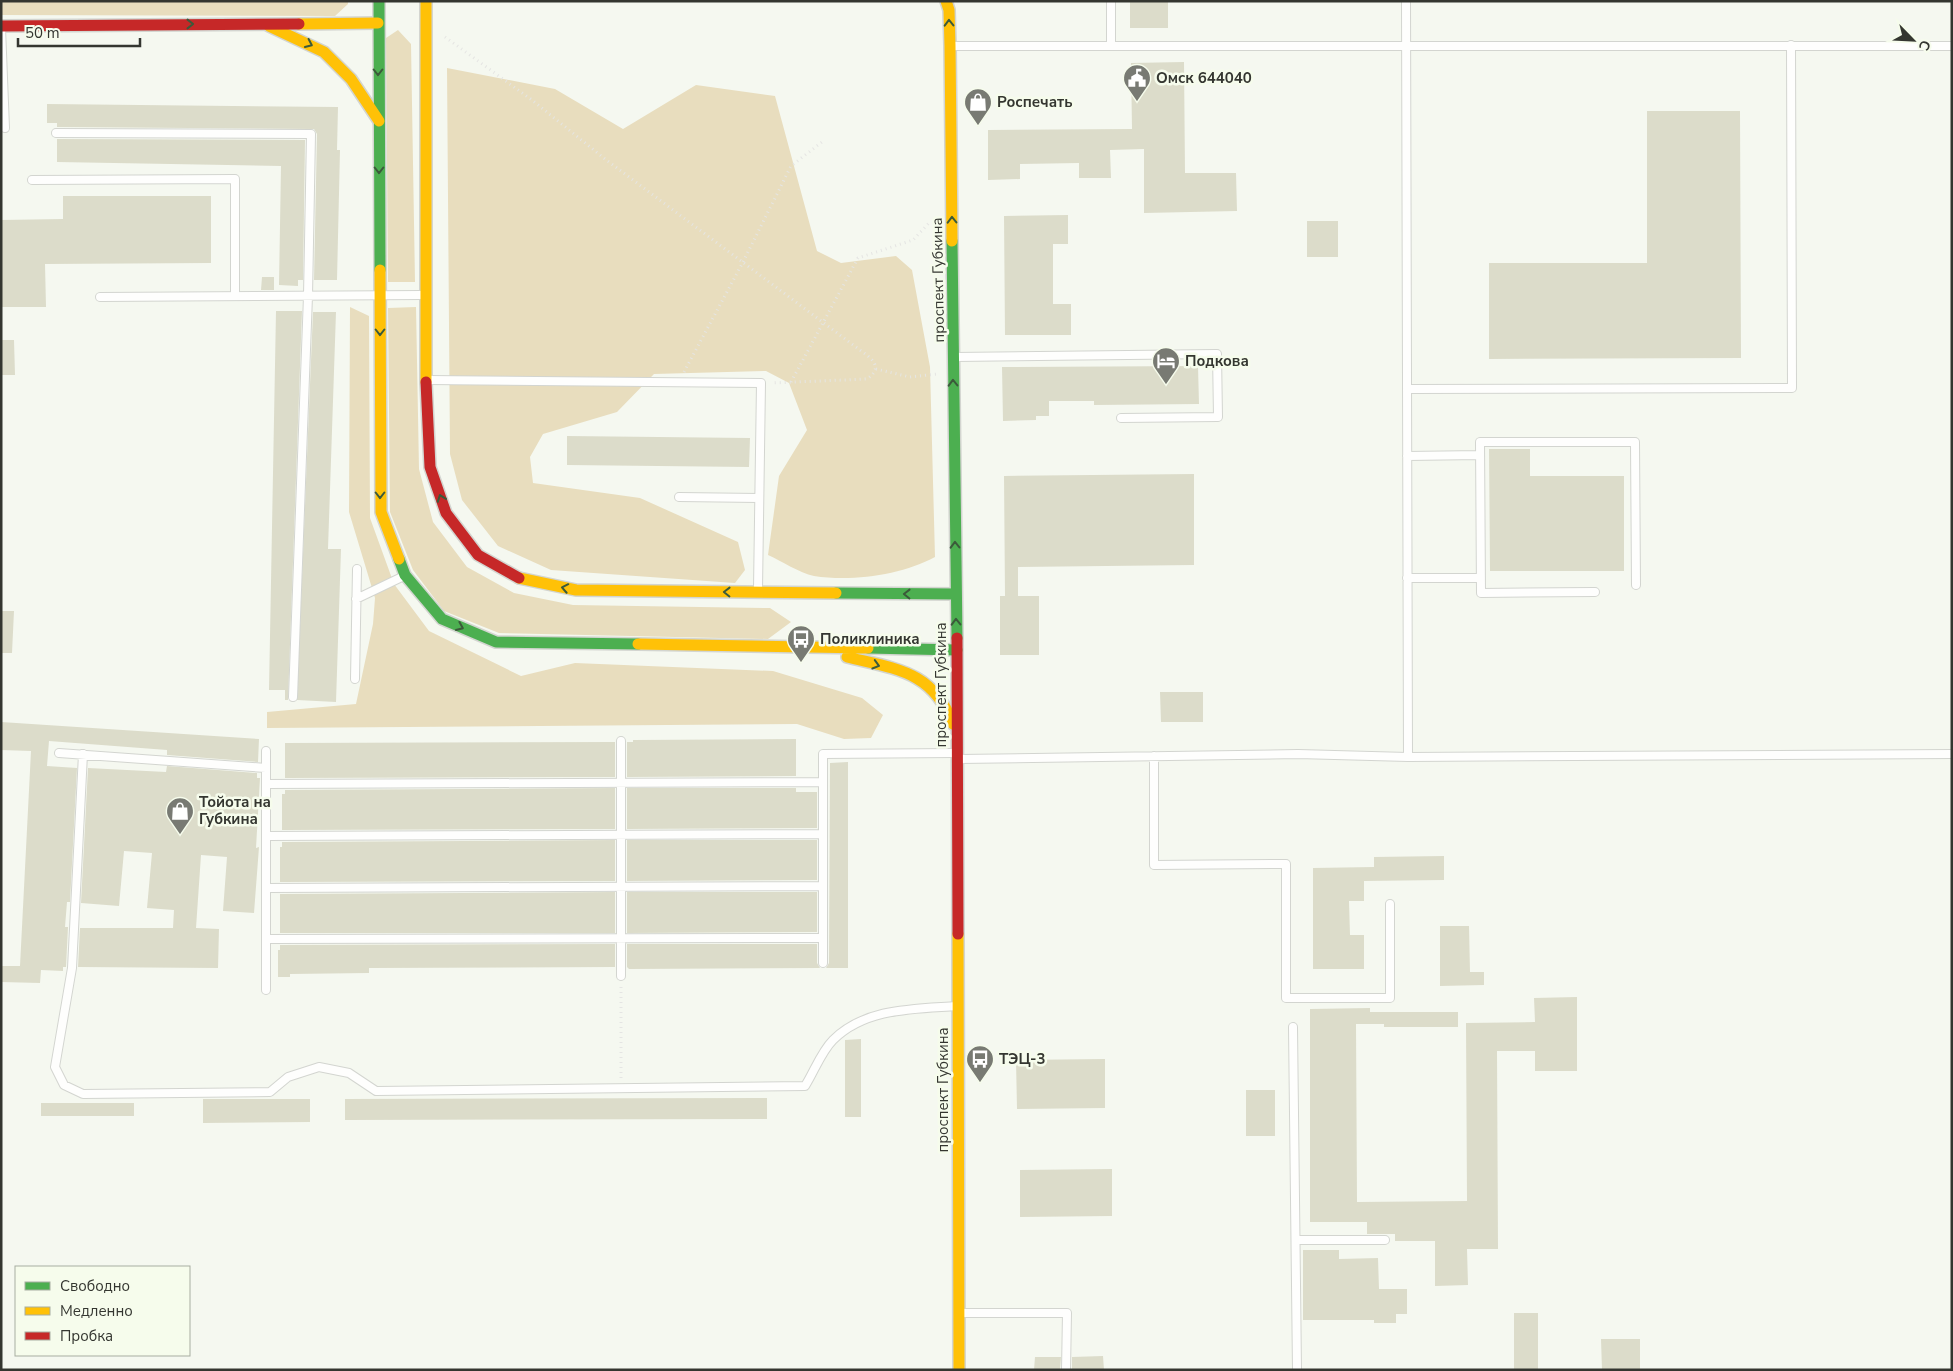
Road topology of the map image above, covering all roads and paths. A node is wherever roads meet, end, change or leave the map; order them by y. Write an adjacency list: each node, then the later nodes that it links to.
1 (379, 1): 6 (main road)
2 (426, 1): 9 (main road)
3 (946, 1): 11 (main road, проспект Губкина, one-way to 3)
4 (1110, 1): 12 (lane)
5 (1406, 1): 14 (lane)
6 (378, 23): 7 (main road); 15 (main road, one-way to 15)
7 (265, 24): 8 (main road, one-way to 7); 15 (main road, one-way to 15)
8 (1, 26): 16 (lane)
9 (426, 30): 21 (path); 23 (main road)
10 (1791, 45): 13 (lane); 14 (lane); 35 (lane)
11 (950, 46): 12 (lane); 28 (main road, проспект Губкина, one-way to 11)
12 (1110, 46): 14 (lane)
13 (1952, 46)
14 (1406, 47): 35 (lane)
15 (379, 121): 22 (main road, one-way to 22)
16 (5, 128)
17 (56, 133): 26 (lane)
18 (822, 142): 21 (path)
19 (32, 180): 25 (lane)
20 (929, 223): 27 (path)
21 (744, 262): 27 (path); 32 (path)
22 (379, 295): 23 (lane); 26 (lane); 42 (main road, one-way to 42)
23 (426, 295): 31 (main road)
24 (100, 296): 25 (lane)
25 (235, 296): 26 (lane)
26 (308, 296): 53 (lane)
27 (824, 322): 29 (path); 33 (path)
28 (953, 357): 30 (main road, проспект Губкина); 36 (lane)
29 (876, 369): 30 (path); 33 (path)
30 (953, 372): 48 (main road, проспект Губкина, one-way to 30)
31 (426, 380): 32 (lane); 46 (main road, one-way to 31)
32 (678, 382): 34 (lane)
33 (792, 382): 34 (path)
34 (761, 383): 40 (lane)
35 (1407, 389): 38 (lane)
36 (1122, 418)
37 (1480, 455): 38 (lane); 44 (lane); 45 (lane)
38 (1407, 456): 43 (lane)
39 (679, 497): 40 (lane)
40 (759, 498): 46 (lane)
41 (357, 569): 49 (lane)
42 (405, 575): 49 (lane); 50 (main road, one-way to 50)
43 (1407, 578): 44 (lane); 62 (lane)
44 (1480, 578): 47 (lane)
45 (1636, 585)
46 (758, 592): 48 (main road, one-way to 46)
47 (1596, 592)
48 (956, 594): 51 (main road, проспект Губкина, one-way to 48)
49 (356, 599): 52 (lane)
50 (812, 648): 51 (main road); 54 (main road, one-way to 54)
51 (957, 650): 54 (main road, проспект Губкина)
52 (354, 679)
53 (293, 697)
54 (957, 739): 60 (main road, проспект Губкина)
55 (621, 741): 65 (lane)
56 (266, 751): 63 (lane)
57 (59, 753): 58 (lane)
58 (83, 754): 63 (lane); 82 (lane)
59 (1952, 754): 62 (lane)
60 (956, 756): 61 (lane); 64 (lane); 80 (main road, проспект Губкина)
61 (1154, 756): 62 (lane); 73 (lane)
62 (1408, 757)
63 (266, 768): 66 (lane)
64 (823, 782): 65 (lane); 67 (lane)
65 (621, 783): 66 (lane); 68 (lane)
66 (266, 784): 69 (lane)
67 (823, 834): 68 (lane); 70 (lane)
68 (621, 835): 69 (lane); 71 (lane)
69 (266, 836): 72 (lane)
70 (823, 886): 71 (lane); 75 (lane)
71 (621, 887): 72 (lane); 74 (lane)
72 (266, 888): 76 (lane)
73 (1390, 904)
74 (621, 938): 75 (lane); 76 (lane); 78 (lane)
75 (823, 938): 77 (lane)
76 (266, 940): 79 (lane)
77 (823, 963)
78 (621, 976): 82 (path)
79 (266, 990)
80 (958, 1006): 82 (lane); 85 (main road, проспект Губкина)
81 (1293, 1027): 83 (lane)
82 (621, 1088)
83 (1296, 1240): 84 (lane); 88 (lane)
84 (1385, 1240)
85 (959, 1313): 86 (main road, проспект Губкина); 87 (lane)
86 (959, 1370)
87 (1066, 1370)
88 (1297, 1370)

